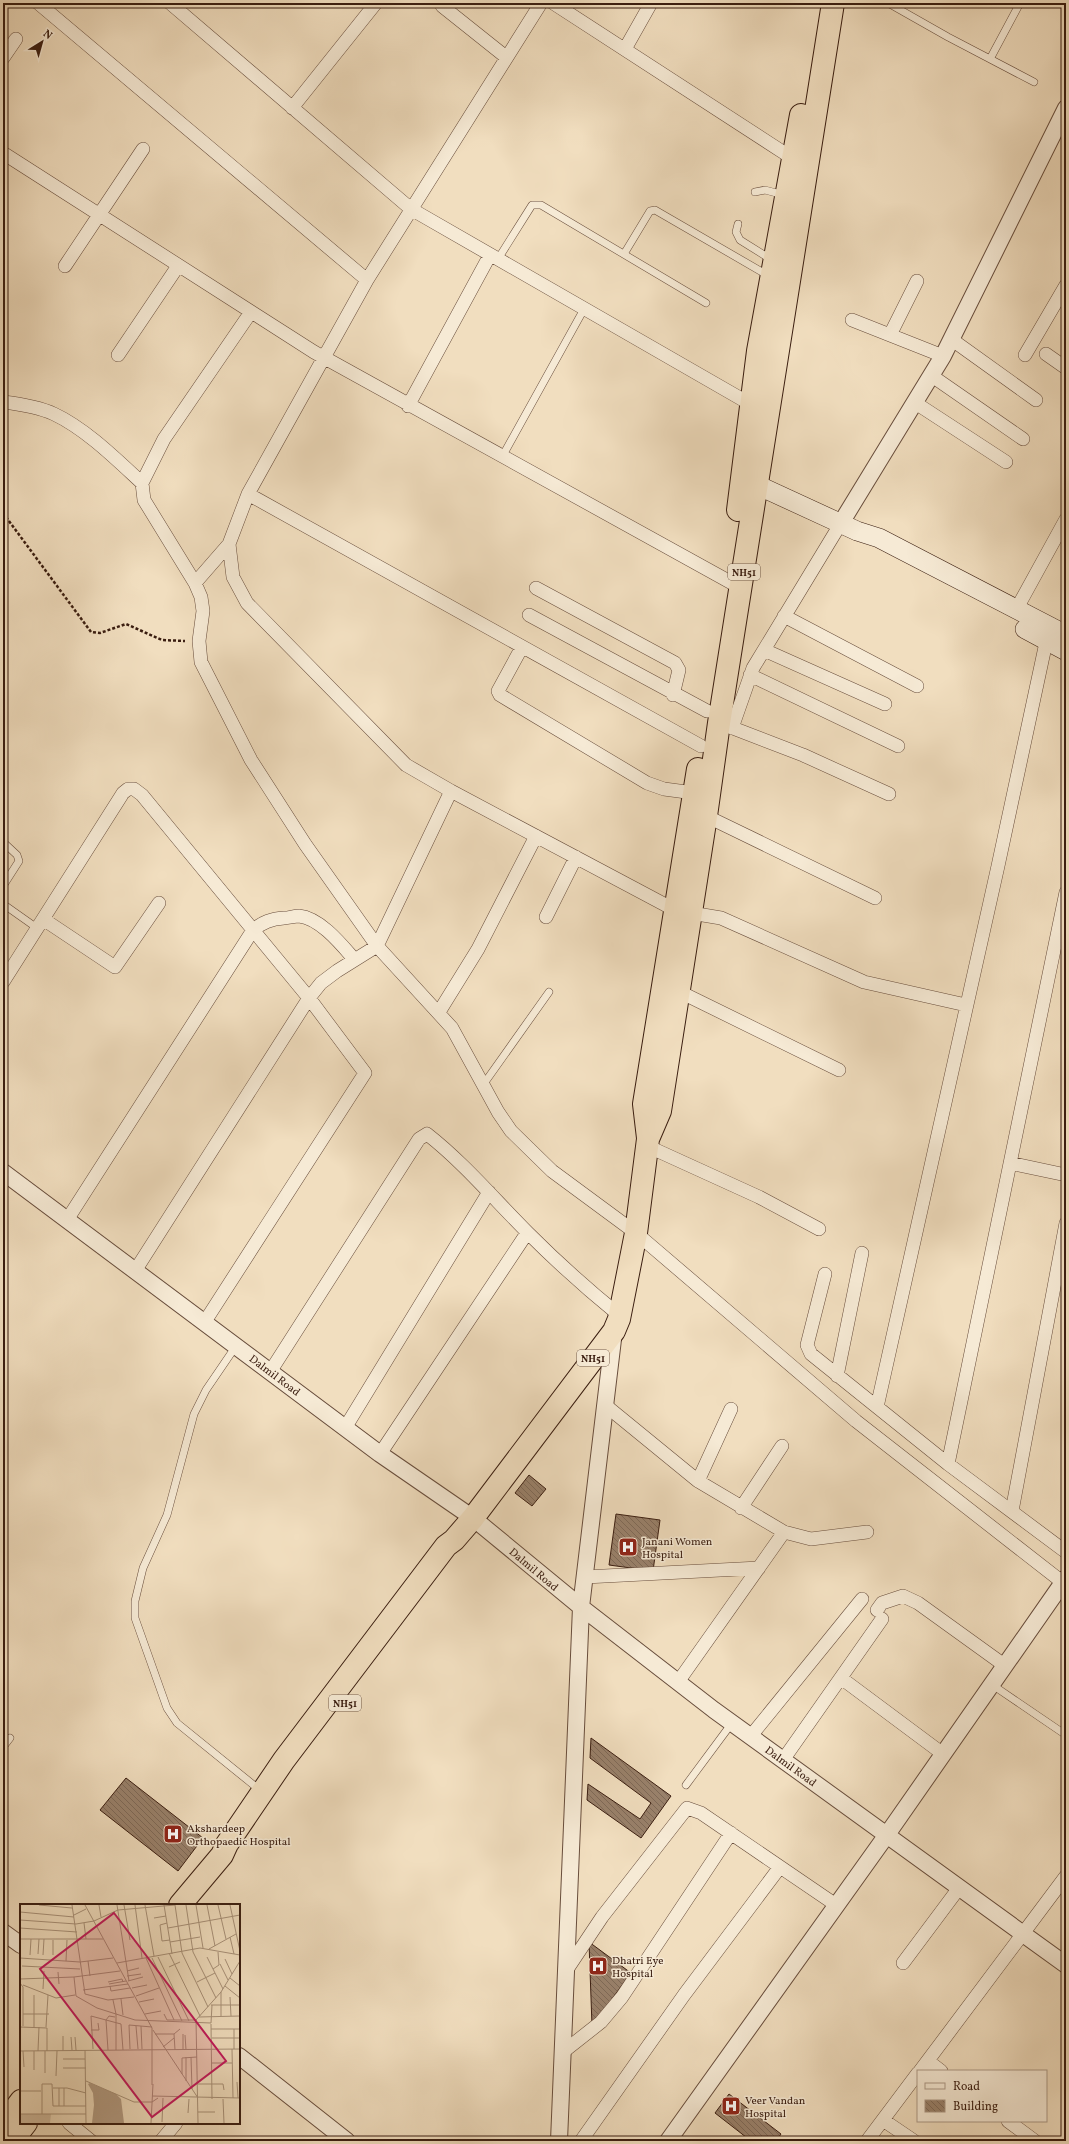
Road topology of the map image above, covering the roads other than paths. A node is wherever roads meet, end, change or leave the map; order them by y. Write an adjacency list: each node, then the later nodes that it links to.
1 (38, 3): 33 (street)
2 (170, 3): 18 (street)
3 (376, 3): 18 (street)
4 (541, 3): 14 (street)
5 (553, 3): 13 (street)
6 (651, 3): 13 (street)
7 (819, 3): 22 (highway, NH51)
8 (833, 3): 57 (highway, NH51)
9 (888, 3): 16 (lane)
10 (1020, 3): 16 (lane)
11 (442, 6): 14 (street)
12 (16, 39): 15 (street)
13 (625, 49): 22 (street)
14 (506, 57): 25 (street)
15 (3, 58)
16 (990, 59): 17 (lane)
17 (1034, 82)
18 (292, 108): 25 (street)
19 (1066, 108): 41 (street)
20 (143, 149): 26 (street)
21 (3, 153): 26 (street)
22 (792, 158): 24 (highway, NH51)
23 (755, 192): 24 (lane)
24 (785, 196): 32 (highway, NH51)
25 (411, 209): 29 (street); 33 (street)
26 (100, 216): 30 (street); 31 (street)
27 (738, 224): 32 (lane)
28 (624, 254): 29 (lane); 32 (lane); 36 (lane)
29 (494, 257): 37 (street); 52 (street)
30 (65, 266)
31 (178, 266): 38 (street); 43 (street)
32 (772, 269): 53 (highway, NH51)
33 (367, 280): 46 (street)
34 (917, 281): 40 (street)
35 (1066, 285): 44 (street)
36 (706, 303)
37 (584, 309): 53 (street); 55 (lane)
38 (251, 312): 46 (street); 58 (street)
39 (852, 320): 40 (street)
40 (890, 335): 45 (street)
41 (951, 339): 45 (street); 49 (street)
42 (1046, 354): 47 (street)
43 (118, 355)
44 (1025, 355)
45 (943, 356): 48 (street)
46 (324, 358): 52 (street); 59 (street)
47 (1066, 368)
48 (932, 376): 51 (street); 54 (street)
49 (1036, 400)
50 (3, 402): 58 (street)
51 (914, 402): 56 (street); 61 (street)
52 (408, 406): 55 (street)
53 (752, 406): 57 (highway, NH51)
54 (1023, 438)
55 (502, 457): 64 (street)
56 (1006, 462)
57 (750, 482): 61 (main road); 64 (highway, NH51)
58 (142, 483): 63 (street)
59 (248, 494): 62 (street); 71 (street)
60 (1065, 523): 66 (street)
61 (849, 527): 66 (main road); 68 (street); 69 (main road)
62 (229, 544): 63 (street); 81 (street)
63 (195, 583): 97 (street)
64 (735, 585): 78 (highway, NH51)
65 (536, 588): 76 (street)
66 (1016, 610): 69 (main road)
67 (528, 616): 76 (street)
68 (784, 616): 72 (street); 75 (street)
69 (1048, 633): 70 (main road); 73 (main road); 103 (street)
70 (1066, 635)
71 (522, 647): 79 (street); 82 (street)
72 (764, 650): 74 (street); 77 (street)
73 (1066, 651)
74 (750, 675): 78 (street); 80 (street)
75 (917, 686)
76 (673, 695): 78 (street)
77 (885, 704)
78 (716, 720): 79 (highway, NH51); 83 (street); 84 (highway, NH51)
79 (701, 746): 82 (highway, NH51)
80 (898, 746)
81 (451, 790): 85 (street); 97 (street)
82 (694, 794): 93 (highway, NH51)
83 (889, 794)
84 (706, 816): 90 (street); 93 (highway, NH51)
85 (536, 836): 87 (street); 104 (street)
86 (3, 842): 88 (lane)
87 (576, 858): 93 (street); 94 (street)
88 (3, 886)
89 (1066, 892): 108 (street)
90 (875, 898)
91 (159, 903): 95 (street)
92 (3, 904): 95 (lane)
93 (683, 912): 100 (highway, NH51); 103 (street)
94 (546, 917)
95 (40, 924): 96 (street); 99 (street)
96 (253, 930): 98 (street); 102 (street); 112 (street)
97 (377, 946): 98 (street); 104 (street)
98 (354, 959): 102 (street)
99 (3, 982)
100 (671, 988): 105 (street); 107 (highway, NH51)
101 (549, 992): 106 (lane)
102 (309, 998): 118 (street); 120 (street)
103 (966, 1005): 126 (street)
104 (439, 1012): 106 (street)
105 (839, 1070)
106 (483, 1085): 116 (street)
107 (648, 1143): 114 (street); 116 (highway, NH51)
108 (1010, 1164): 110 (street); 131 (street)
109 (3, 1172): 112 (street, Dalmil Road)
110 (1066, 1175)
111 (489, 1192): 115 (street); 123 (street); 128 (street)
112 (67, 1220): 118 (street, Dalmil Road)
113 (1066, 1223): 134 (street)
114 (819, 1228)
115 (527, 1233): 121 (street); 130 (street)
116 (636, 1233): 121 (highway, NH51); 141 (street)
117 (862, 1253): 124 (street)
118 (135, 1271): 120 (street, Dalmil Road)
119 (825, 1274): 124 (street)
120 (204, 1322): 122 (street, Dalmil Road)
121 (617, 1323): 125 (street); 135 (highway, NH51)
122 (236, 1346): 123 (street, Dalmil Road); 157 (lane)
123 (270, 1372): 128 (street, Dalmil Road)
124 (837, 1376): 126 (street)
125 (605, 1405): 132 (street); 140 (street)
126 (877, 1407): 131 (street)
127 (731, 1409): 132 (street)
128 (345, 1428): 130 (street, Dalmil Road)
129 (782, 1446): 133 (street)
130 (380, 1454): 135 (street, Dalmil Road)
131 (948, 1464): 134 (street)
132 (698, 1481): 133 (street)
133 (741, 1508): 136 (street)
134 (1012, 1512): 138 (street)
135 (473, 1518): 143 (street, Dalmil Road); 155 (highway, NH51)
136 (784, 1532): 137 (street); 139 (street)
137 (867, 1532)
138 (1066, 1552)
139 (759, 1568): 140 (street); 146 (street)
140 (585, 1577): 143 (street)
141 (1065, 1582): 144 (street)
142 (862, 1599): 150 (street)
143 (581, 1608): 146 (street, Dalmil Road); 171 (street)
144 (1004, 1665): 145 (street); 147 (street)
145 (841, 1678): 153 (street); 154 (street)
146 (678, 1682): 148 (street, Dalmil Road)
147 (991, 1684): 149 (lane); 153 (street)
148 (732, 1723): 150 (street, Dalmil Road); 156 (lane)
149 (1066, 1735)
150 (750, 1737): 154 (street, Dalmil Road)
151 (10, 1738): 152 (lane)
152 (3, 1747)
153 (943, 1754): 159 (street)
154 (783, 1760): 159 (street, Dalmil Road)
155 (290, 1764): 157 (highway, NH51); 160 (highway, NH51)
156 (686, 1785)
157 (262, 1792): 160 (highway, NH51)
158 (731, 1833): 161 (street); 171 (street); 172 (street)
159 (886, 1836): 163 (street, Dalmil Road); 165 (street)
160 (222, 1855): 164 (highway, NH51)
161 (780, 1867): 165 (street); 187 (street)
162 (1066, 1876): 167 (street)
163 (960, 1888): 167 (street, Dalmil Road); 169 (street)
164 (181, 1904)
165 (836, 1905): 188 (street)
166 (3, 1932): 168 (street)
167 (1023, 1934): 170 (street, Dalmil Road); 174 (street)
168 (20, 1944)
169 (903, 1963)
170 (1066, 1966)
171 (566, 1971): 172 (street)
172 (563, 2052): 186 (street)
173 (240, 2057): 185 (street)
174 (924, 2066): 175 (street)
175 (938, 2070)
176 (917, 2074): 178 (street)
177 (14, 2115): 182 (highway)
178 (883, 2120): 189 (street); 190 (street)
179 (1009, 2122): 191 (street)
180 (70, 2124): 183 (street)
181 (175, 2124): 184 (street)
182 (12, 2141)
183 (91, 2141)
184 (161, 2141)
185 (347, 2141)
186 (559, 2141)
187 (582, 2141)
188 (668, 2141)
189 (867, 2141)
190 (914, 2141)
191 (1035, 2141)

